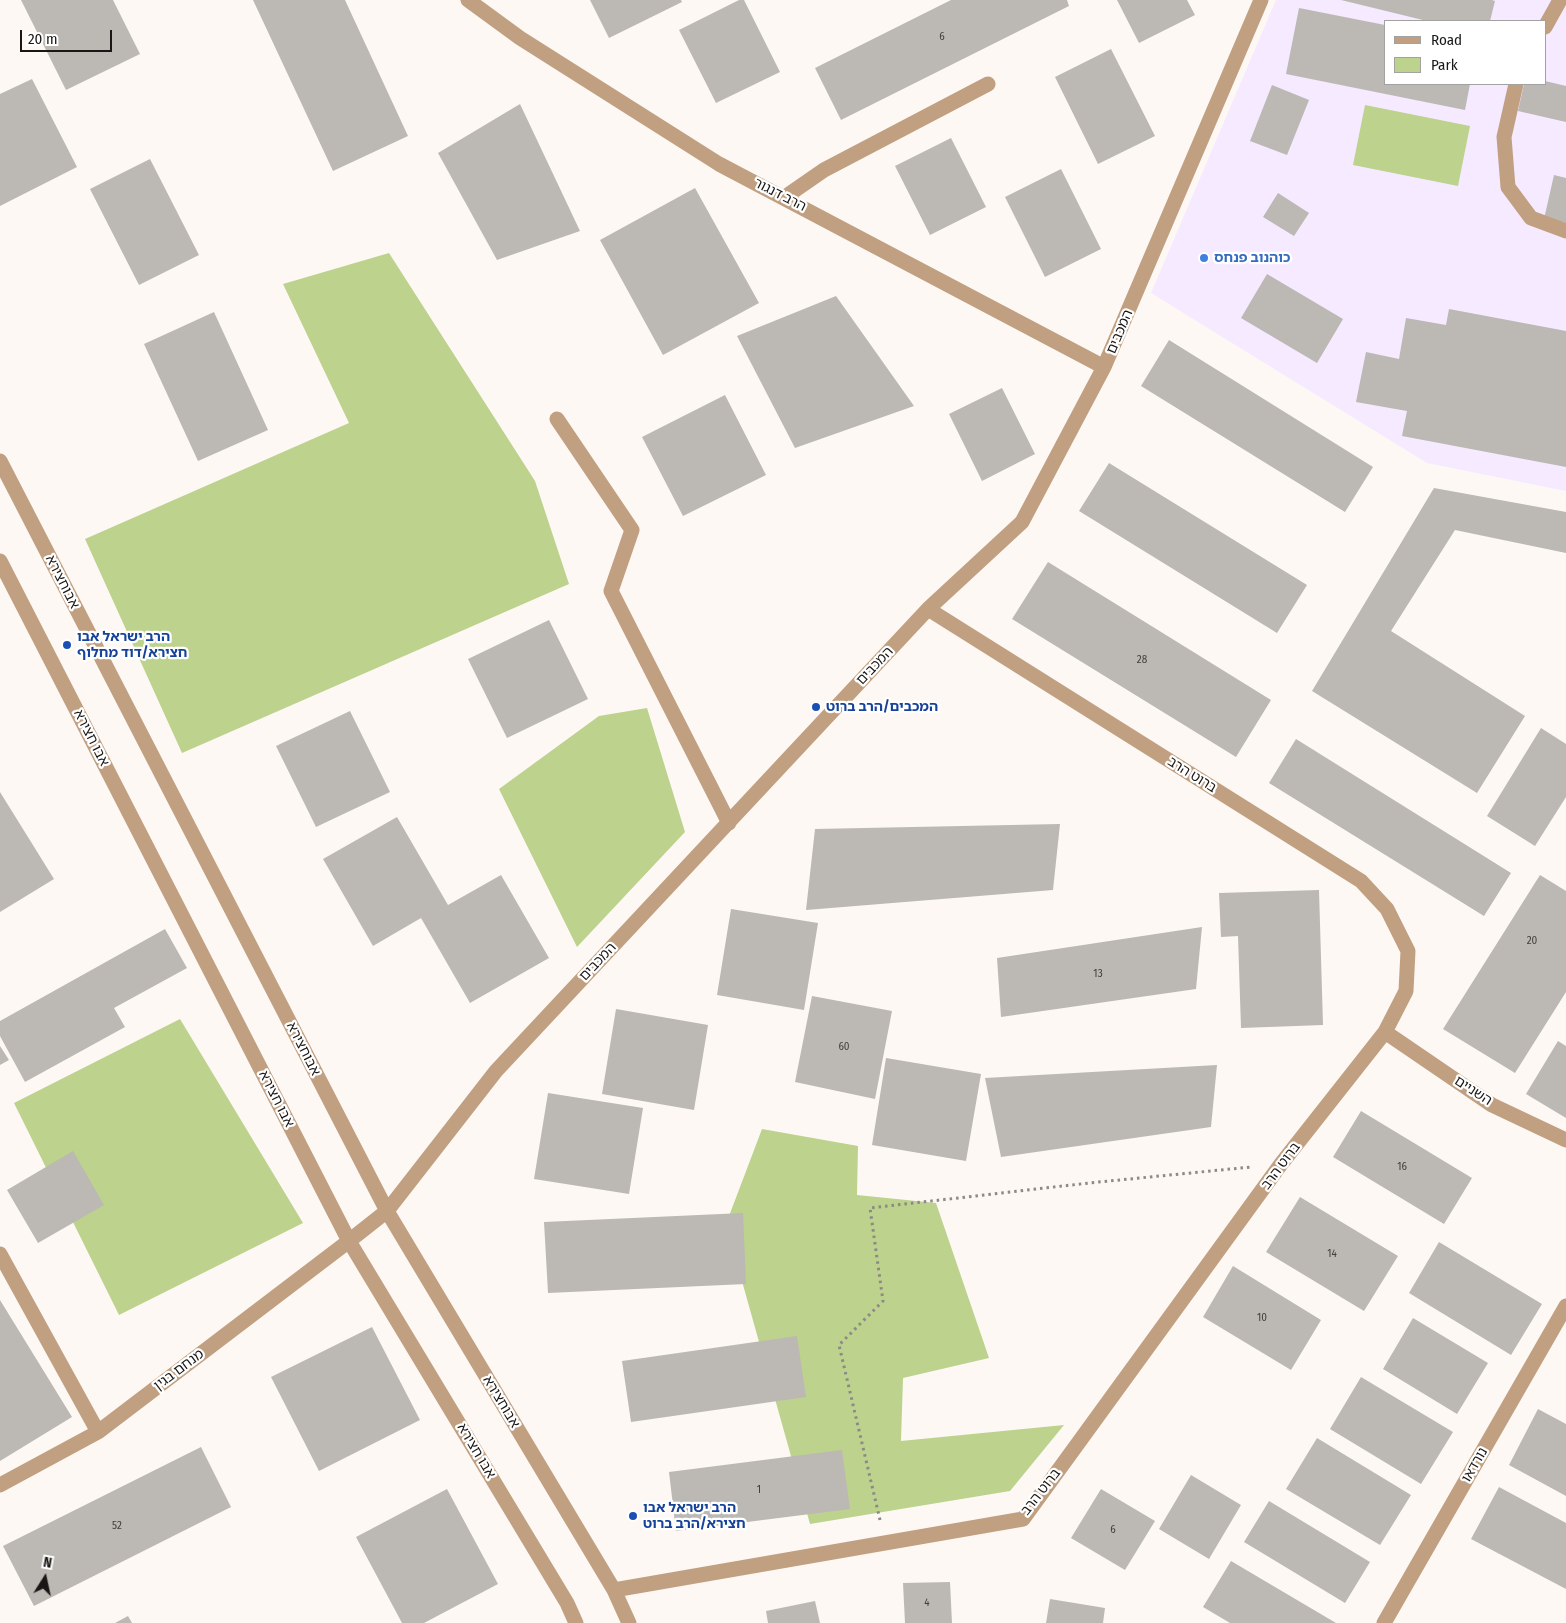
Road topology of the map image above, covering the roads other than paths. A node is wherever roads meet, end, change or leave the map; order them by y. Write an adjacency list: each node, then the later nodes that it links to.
1 (468, 0): 7 (street, הרב דנגור)
2 (1260, 0): 9 (street, המכבים)
3 (1560, 0): 4 (street)
4 (1546, 25)
5 (988, 84): 7 (street)
6 (1516, 85): 8 (street)
7 (785, 197): 9 (street, הרב דנגור)
8 (1566, 230)
9 (1104, 367): 13 (street, המכבים)
10 (557, 420): 14 (street)
11 (0, 461): 17 (street, אבוחצירא)
12 (0, 561): 18 (street, אבו חצירא)
13 (928, 609): 14 (street, המכבים); 15 (street, ברוט הרב)
14 (728, 823): 17 (street, המכבים)
15 (1385, 1032): 16 (street, השניים); 23 (street, ברוט הרב)
16 (1566, 1140)
17 (386, 1211): 18 (street, המכבים); 23 (street, אבוחצירא)
18 (350, 1241): 21 (street, מנחם בגין); 24 (street, אבו חצירא)
19 (0, 1254): 21 (street)
20 (1566, 1306): 26 (street, נורדאו)
21 (98, 1432): 22 (street, מנחם בגין)
22 (0, 1485)
23 (614, 1590): 25 (street, אבוחצירא)
24 (576, 1623)
25 (629, 1623)
26 (1384, 1623)

